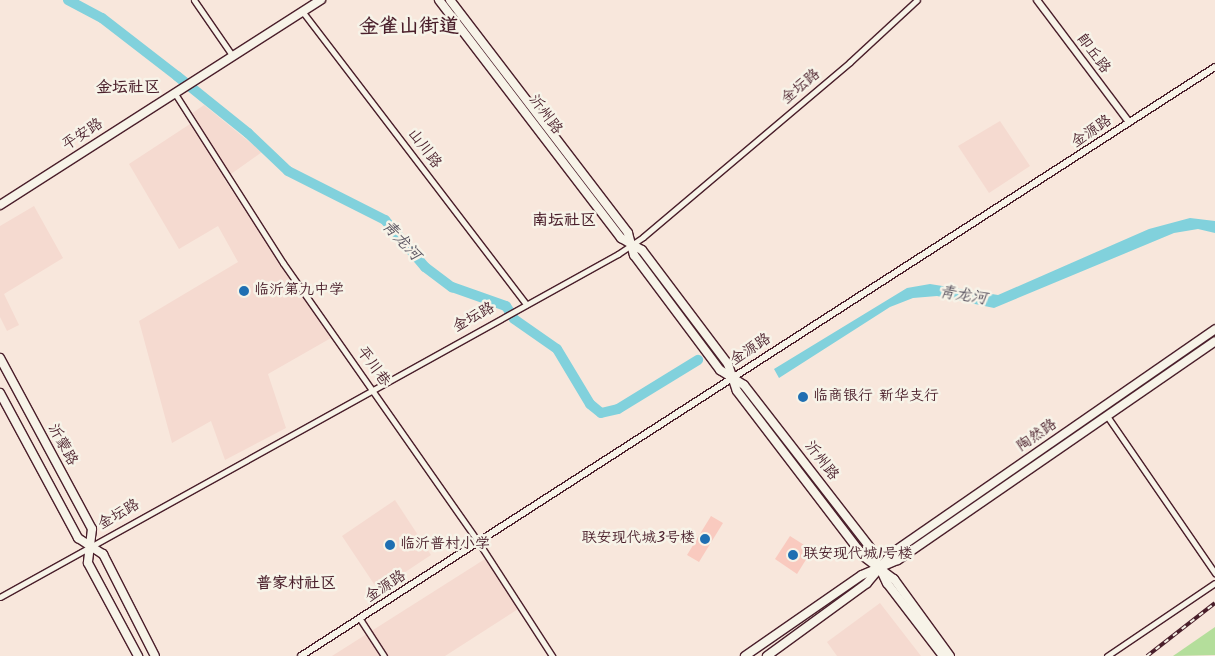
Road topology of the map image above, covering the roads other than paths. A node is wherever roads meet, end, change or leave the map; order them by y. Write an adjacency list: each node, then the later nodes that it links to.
1 (194, 0): 8 (street)
2 (321, 0): 7 (main road)
3 (439, 0): 13 (main road, 沂州路)
4 (450, 0): 13 (main road, 沂州路)
5 (917, 0): 13 (street, 金坛路)
6 (1037, 0): 11 (street, 即丘路)
7 (302, 10): 8 (main road); 14 (street, 山川路)
8 (232, 55): 10 (main road, 平安路)
9 (1215, 67): 11 (street, 金源路)
10 (177, 90): 12 (main road, 平安路); 20 (street, 平川巷)
11 (1129, 122): 18 (street, 金源路)
12 (0, 205)
13 (630, 246): 14 (street, 金坛路); 18 (main road, 沂州路)
14 (526, 304): 20 (street, 金坛路)
15 (1215, 329): 19 (main road, 陶然路)
16 (1215, 341): 22 (main road, 陶然路)
17 (0, 358): 27 (main road, 沂蒙路)
18 (732, 378): 26 (street, 金源路); 28 (main road, 沂州路)
19 (1136, 385): 22 (main road); 24 (main road, 陶然路)
20 (372, 388): 26 (street, 平川巷); 27 (street, 金坛路)
21 (0, 393): 27 (main road, 沂蒙路)
22 (1124, 404): 23 (main road, 陶然路)
23 (1107, 416): 25 (main road, 陶然路); 29 (street)
24 (1085, 420): 25 (main road); 28 (main road, 陶然路)
25 (1067, 444): 28 (main road, 陶然路)
26 (479, 542): 33 (street, 金源路); 38 (street, 平川巷)
27 (91, 547): 31 (street, 金坛路); 34 (main road, 沂蒙路); 35 (main road, 沂蒙路)
28 (878, 568): 32 (main road, 沂州路); 39 (main road, 陶然路); 40 (main road, 陶然路)
29 (1214, 570)
30 (1215, 583): 45 (street)
31 (0, 597)
32 (914, 613): 41 (main road); 42 (main road, 沂州路); 43 (main road, 沂州路); 44 (main road)
33 (360, 619): 36 (street, 金源路); 37 (street)
34 (138, 656)
35 (155, 656)
36 (301, 656)
37 (384, 656)
38 (552, 656)
39 (745, 656)
40 (767, 656)
41 (938, 656)
42 (943, 656)
43 (950, 656)
44 (955, 656)
45 (1107, 656)

